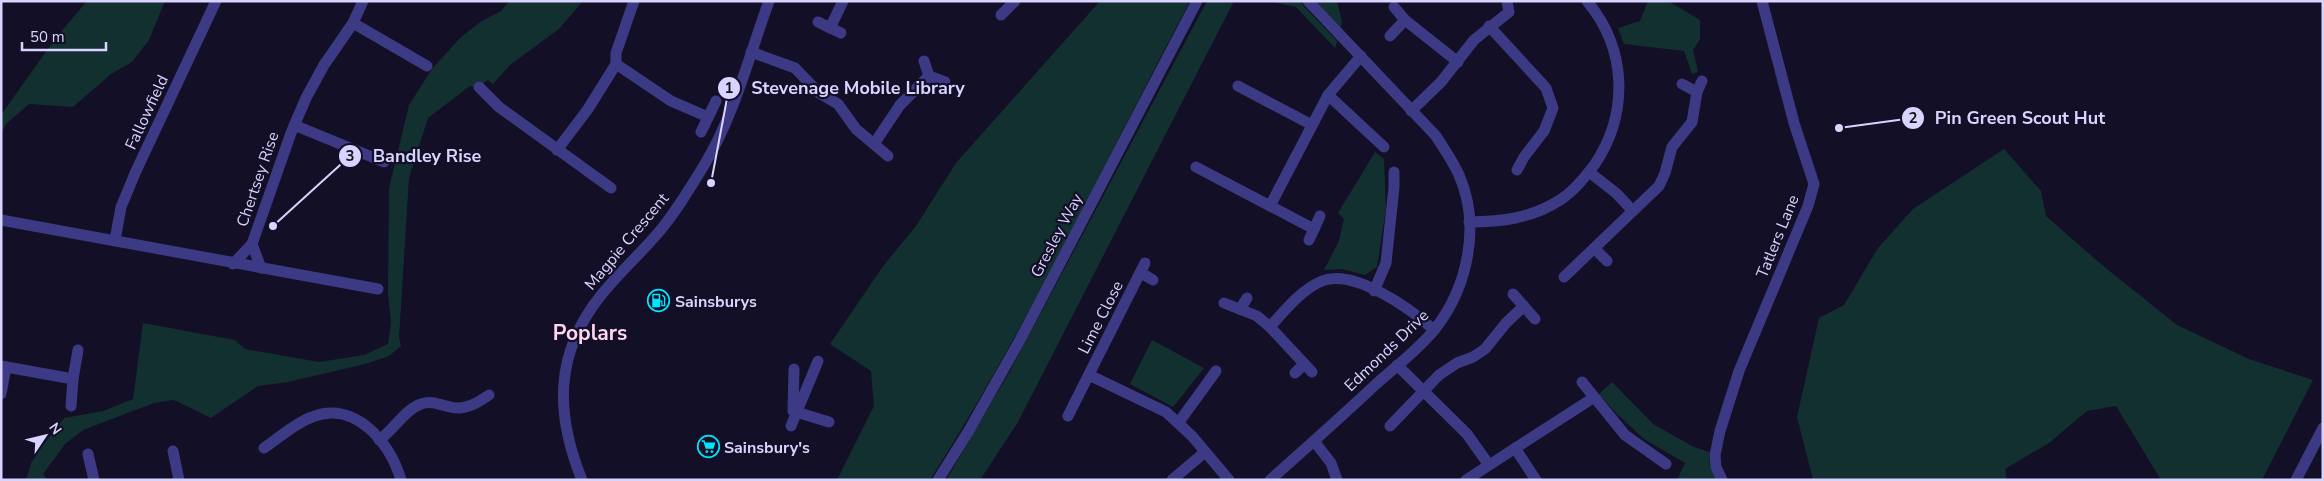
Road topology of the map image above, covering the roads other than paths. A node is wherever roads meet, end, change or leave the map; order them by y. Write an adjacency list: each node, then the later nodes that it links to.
1 (216, 1): 59 (street, Fallowfield)
2 (364, 1): 16 (street, Chertsey Rise)
3 (634, 1): 25 (street)
4 (769, 1): 21 (street, Magpie Crescent)
5 (843, 1): 18 (street)
6 (1014, 1): 13 (street)
7 (1197, 1): 116 (street, Gresley Way)
8 (1308, 1): 22 (street, Edmonds Drive)
9 (1506, 1): 17 (street)
10 (1587, 1): 51 (street)
11 (1762, 1): 122 (street, Tatlers Lane)
12 (1394, 7): 14 (street)
13 (1002, 15)
14 (1405, 20): 20 (street); 24 (street)
15 (818, 22): 18 (street)
16 (353, 23): 26 (street); 38 (street, Chertsey Rise)
17 (1489, 26): 24 (street); 46 (street)
18 (830, 28): 19 (street)
19 (842, 34)
20 (1390, 36)
21 (751, 52): 41 (street); 115 (street, Magpie Crescent)
22 (1361, 56): 34 (street); 36 (street, Edmonds Drive)
23 (924, 60): 27 (street)
24 (1458, 62): 36 (street)
25 (616, 64): 37 (street); 43 (street)
26 (427, 66)
27 (929, 76): 29 (street); 41 (street)
28 (1702, 81): 33 (street)
29 (945, 82)
30 (1682, 84): 33 (street)
31 (1238, 86): 39 (street)
32 (479, 87): 43 (street)
33 (1697, 92): 54 (street)
34 (1328, 95): 39 (street); 42 (street)
35 (716, 101): 37 (street)
36 (1411, 111): 57 (street, Edmonds Drive)
37 (708, 117): 40 (street)
38 (294, 125): 47 (street, Chertsey Rise); 61 (street, Chertsey Rise)
39 (1312, 125): 53 (street)
40 (701, 132)
41 (874, 144): 45 (street)
42 (1384, 147)
43 (557, 150): 52 (street)
44 (1513, 150): 46 (street)
45 (888, 156)
46 (1524, 157): 49 (street)
47 (384, 162)
48 (1196, 166): 53 (street)
49 (1517, 170)
50 (1394, 172): 69 (street)
51 (1589, 172): 54 (street); 57 (street)
52 (610, 188)
53 (1270, 206): 58 (street)
54 (1632, 210): 62 (street)
55 (1320, 216): 58 (street)
56 (1, 220): 59 (street)
57 (1469, 222): 77 (street, Edmonds Drive)
58 (1314, 229): 60 (street)
59 (115, 240): 64 (street)
60 (1309, 240)
61 (252, 244): 64 (street, Chertsey Rise); 65 (street, Chertsey Rise)
62 (1595, 249): 63 (street); 66 (street)
63 (1607, 261)
64 (233, 264): 65 (street)
65 (261, 268): 68 (street)
66 (1564, 276)
67 (1153, 280): 85 (street, Lime Close)
68 (378, 289)
69 (1374, 291): 76 (street); 77 (street)
70 (1513, 294): 73 (street)
71 (1247, 298): 74 (street)
72 (1224, 303): 74 (street)
73 (1524, 306): 75 (street); 89 (street)
74 (1240, 309): 76 (street)
75 (1535, 319)
76 (1270, 327): 84 (street)
77 (1434, 330): 80 (street, Edmonds Drive)
78 (78, 350): 86 (street)
79 (818, 361): 95 (street)
80 (1397, 365): 89 (street); 103 (street, Edmonds Drive)
81 (4, 367): 86 (street); 91 (street)
82 (794, 369): 95 (street)
83 (1216, 371): 88 (street)
84 (1295, 373)
85 (1089, 375): 96 (street, Lime Close); 98 (street, Lime Close)
86 (73, 379): 94 (street)
87 (1582, 382): 93 (street)
88 (1205, 386): 90 (street); 98 (street)
89 (1423, 392): 100 (street); 110 (street)
90 (1215, 393)
91 (1, 394)
92 (488, 395): 102 (street)
93 (1593, 398): 105 (street); 109 (street)
94 (71, 406)
95 (797, 412): 97 (street); 99 (street)
96 (1068, 416)
97 (829, 422)
98 (1178, 422): 107 (street, Lime Close)
99 (791, 426)
100 (1390, 426)
101 (2323, 428): 123 (street)
102 (379, 440): 104 (street); 114 (street)
103 (1314, 441): 118 (street, Edmonds Drive); 119 (street)
104 (264, 448)
105 (1514, 448): 110 (street); 121 (street)
106 (173, 451): 113 (street)
107 (1205, 452): 111 (street); 117 (street, Lime Close)
108 (88, 454): 112 (street)
109 (1666, 464)
110 (1489, 465): 120 (street)
111 (1176, 479)
112 (94, 480)
113 (179, 480)
114 (400, 480)
115 (582, 480)
116 (938, 480)
117 (1229, 480)
118 (1270, 480)
119 (1337, 480)
120 (1466, 480)
121 (1536, 480)
122 (1722, 480)
123 (2296, 480)

